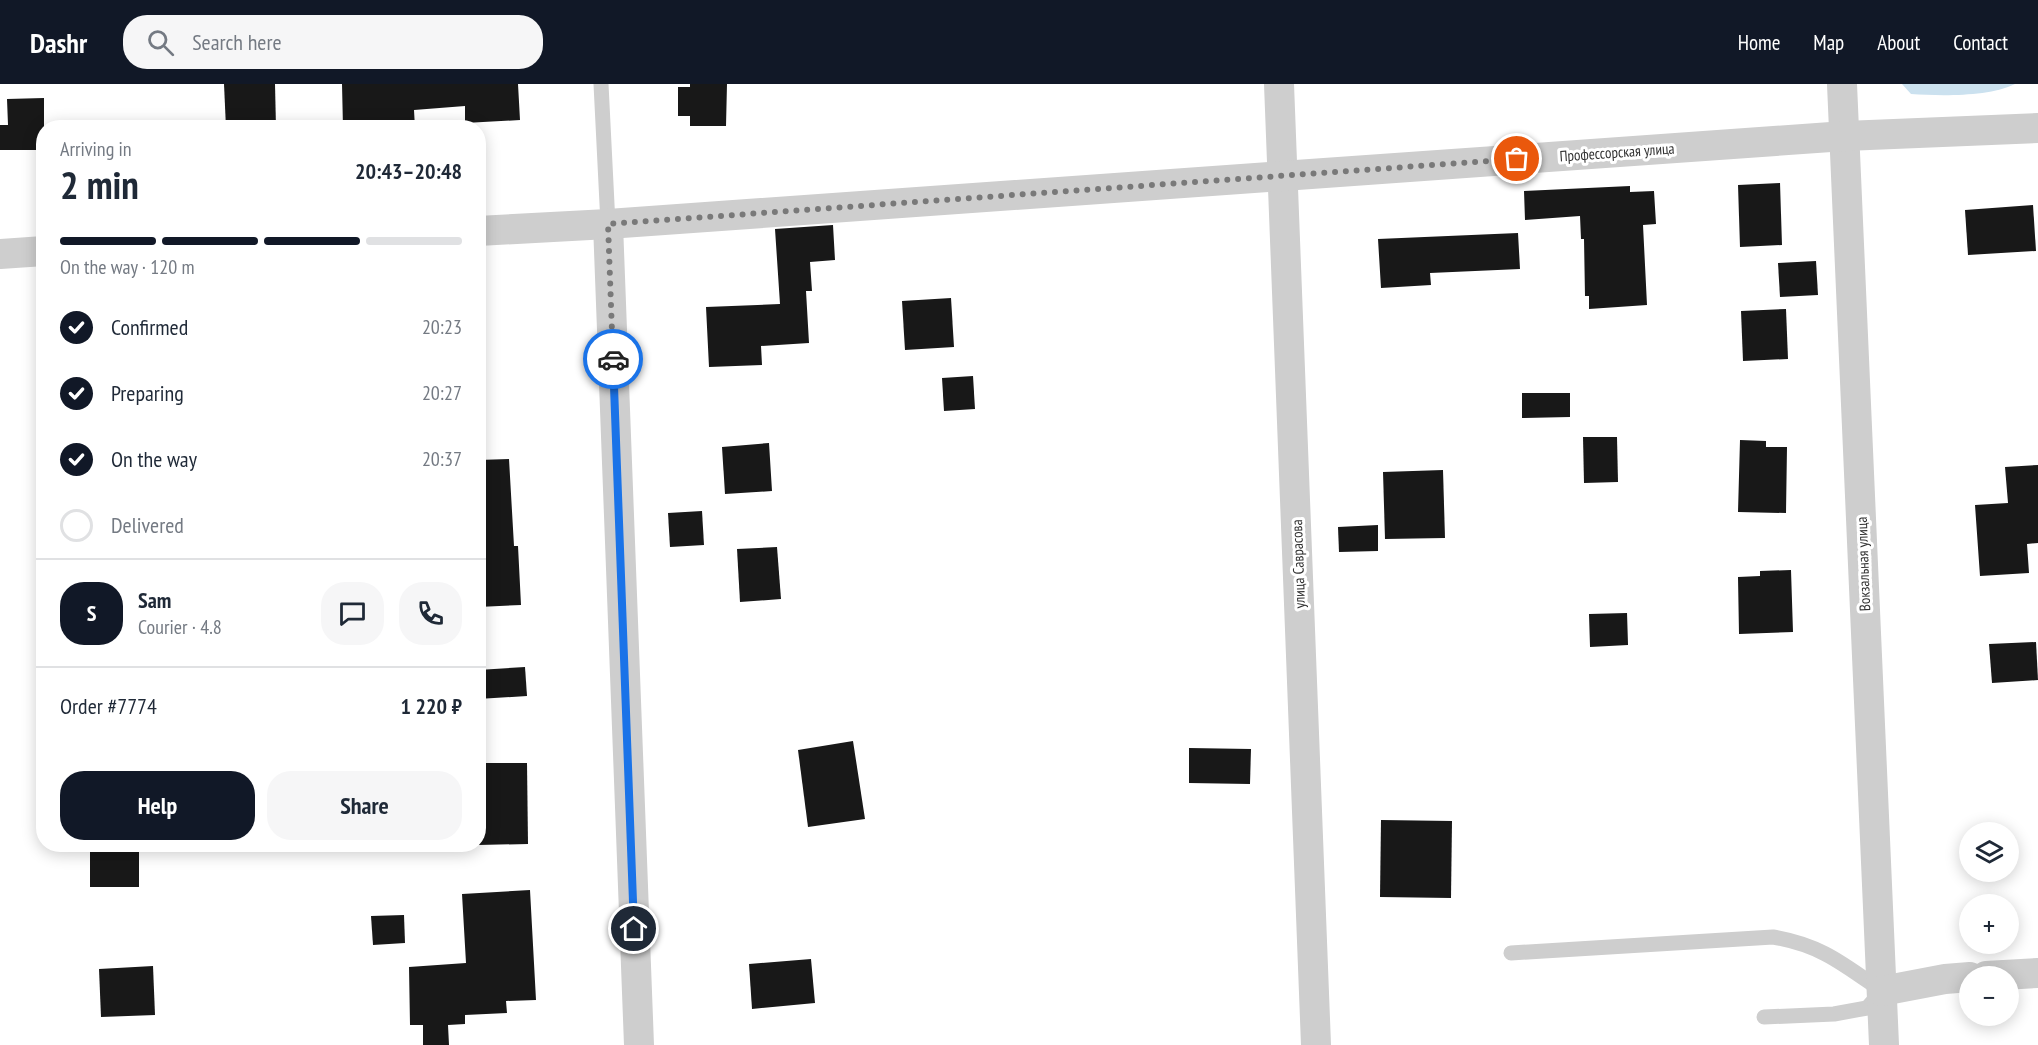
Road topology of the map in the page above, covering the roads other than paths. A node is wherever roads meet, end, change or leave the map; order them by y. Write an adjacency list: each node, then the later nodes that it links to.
1 (601, 84): 7 (lane)
2 (1279, 84): 6 (street, улица Саврасова)
3 (1842, 84): 5 (street, Вокзальная улица)
4 (2038, 128): 5 (street, Профессорская улица)
5 (1845, 136): 6 (street, Профессорская улица); 15 (street, Вокзальная улица)
6 (1282, 176): 7 (street, Профессорская улица); 18 (street, улица Саврасова)
7 (608, 224): 8 (street, Профессорская улица); 17 (street)
8 (486, 231)
9 (36, 252): 10 (street)
10 (0, 254)
11 (1510, 953): 15 (lane)
12 (2038, 974): 13 (street)
13 (2019, 975)
14 (1959, 978): 15 (street)
15 (1882, 992): 16 (lane); 19 (street, Вокзальная улица)
16 (1764, 1017)
17 (639, 1045)
18 (1316, 1045)
19 (1884, 1045)

